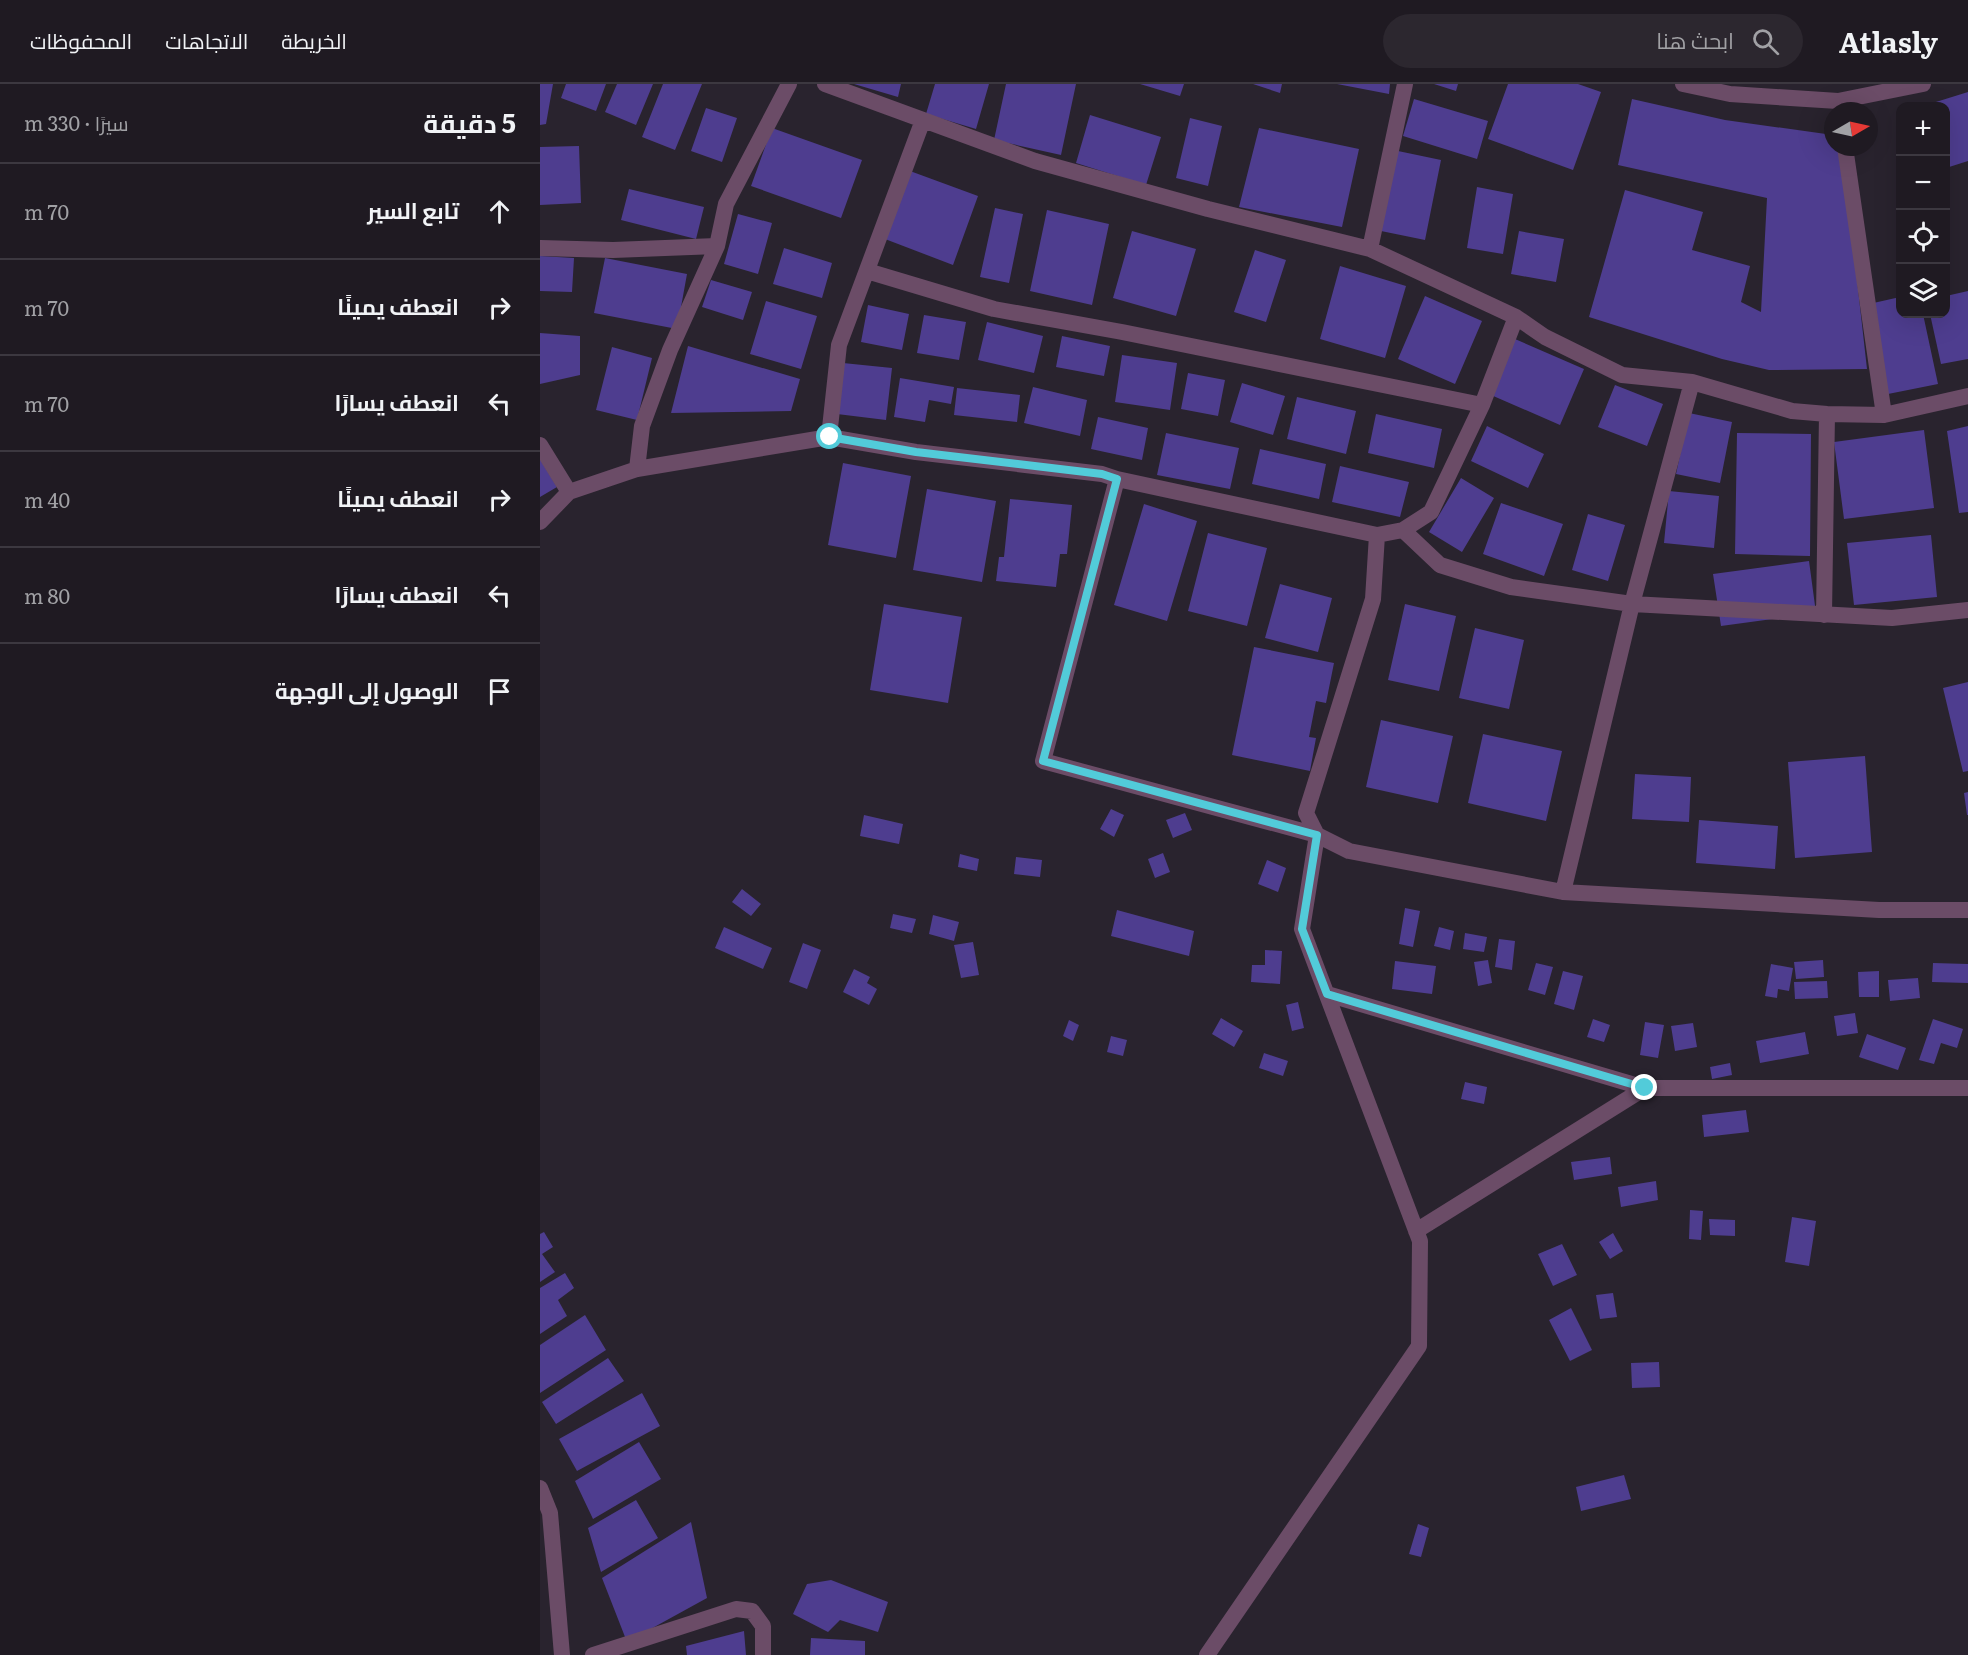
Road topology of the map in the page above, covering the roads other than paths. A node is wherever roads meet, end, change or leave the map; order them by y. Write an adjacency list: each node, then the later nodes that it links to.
1 (789, 84): 10 (street)
2 (825, 84): 8 (street)
3 (1405, 84): 12 (street)
4 (1683, 84): 7 (street)
5 (1923, 84): 6 (street)
6 (1854, 102)
7 (1824, 104)
8 (923, 120): 12 (street); 13 (street)
9 (1846, 156): 19 (street)
10 (717, 246): 11 (street); 22 (street)
11 (540, 248)
12 (1370, 249): 14 (street)
13 (867, 271): 17 (street); 20 (street)
14 (1516, 317): 15 (street); 17 (street)
15 (1692, 382): 18 (street); 28 (street)
16 (1968, 396): 19 (street)
17 (1482, 405): 26 (street)
18 (1827, 414): 19 (street); 30 (street)
19 (1884, 416)
20 (830, 437): 22 (street); 23 (street)
21 (540, 445): 24 (street)
22 (637, 469): 24 (street)
23 (1117, 479): 27 (street); 31 (street)
24 (569, 492): 25 (street)
25 (540, 522)
26 (1403, 530): 27 (street); 28 (street)
27 (1377, 535): 31 (street)
28 (1632, 604): 30 (street); 32 (street)
29 (1968, 610): 30 (street)
30 (1824, 615)
31 (1317, 835): 32 (street); 34 (street)
32 (1563, 891): 33 (street)
33 (1968, 910)
34 (1327, 994): 35 (street); 37 (street)
35 (1645, 1088): 36 (street); 37 (street)
36 (1968, 1088)
37 (1416, 1231): 42 (street)
38 (540, 1488): 39 (street)
39 (562, 1655)
40 (593, 1655): 41 (street)
41 (763, 1655)
42 (1207, 1655)

